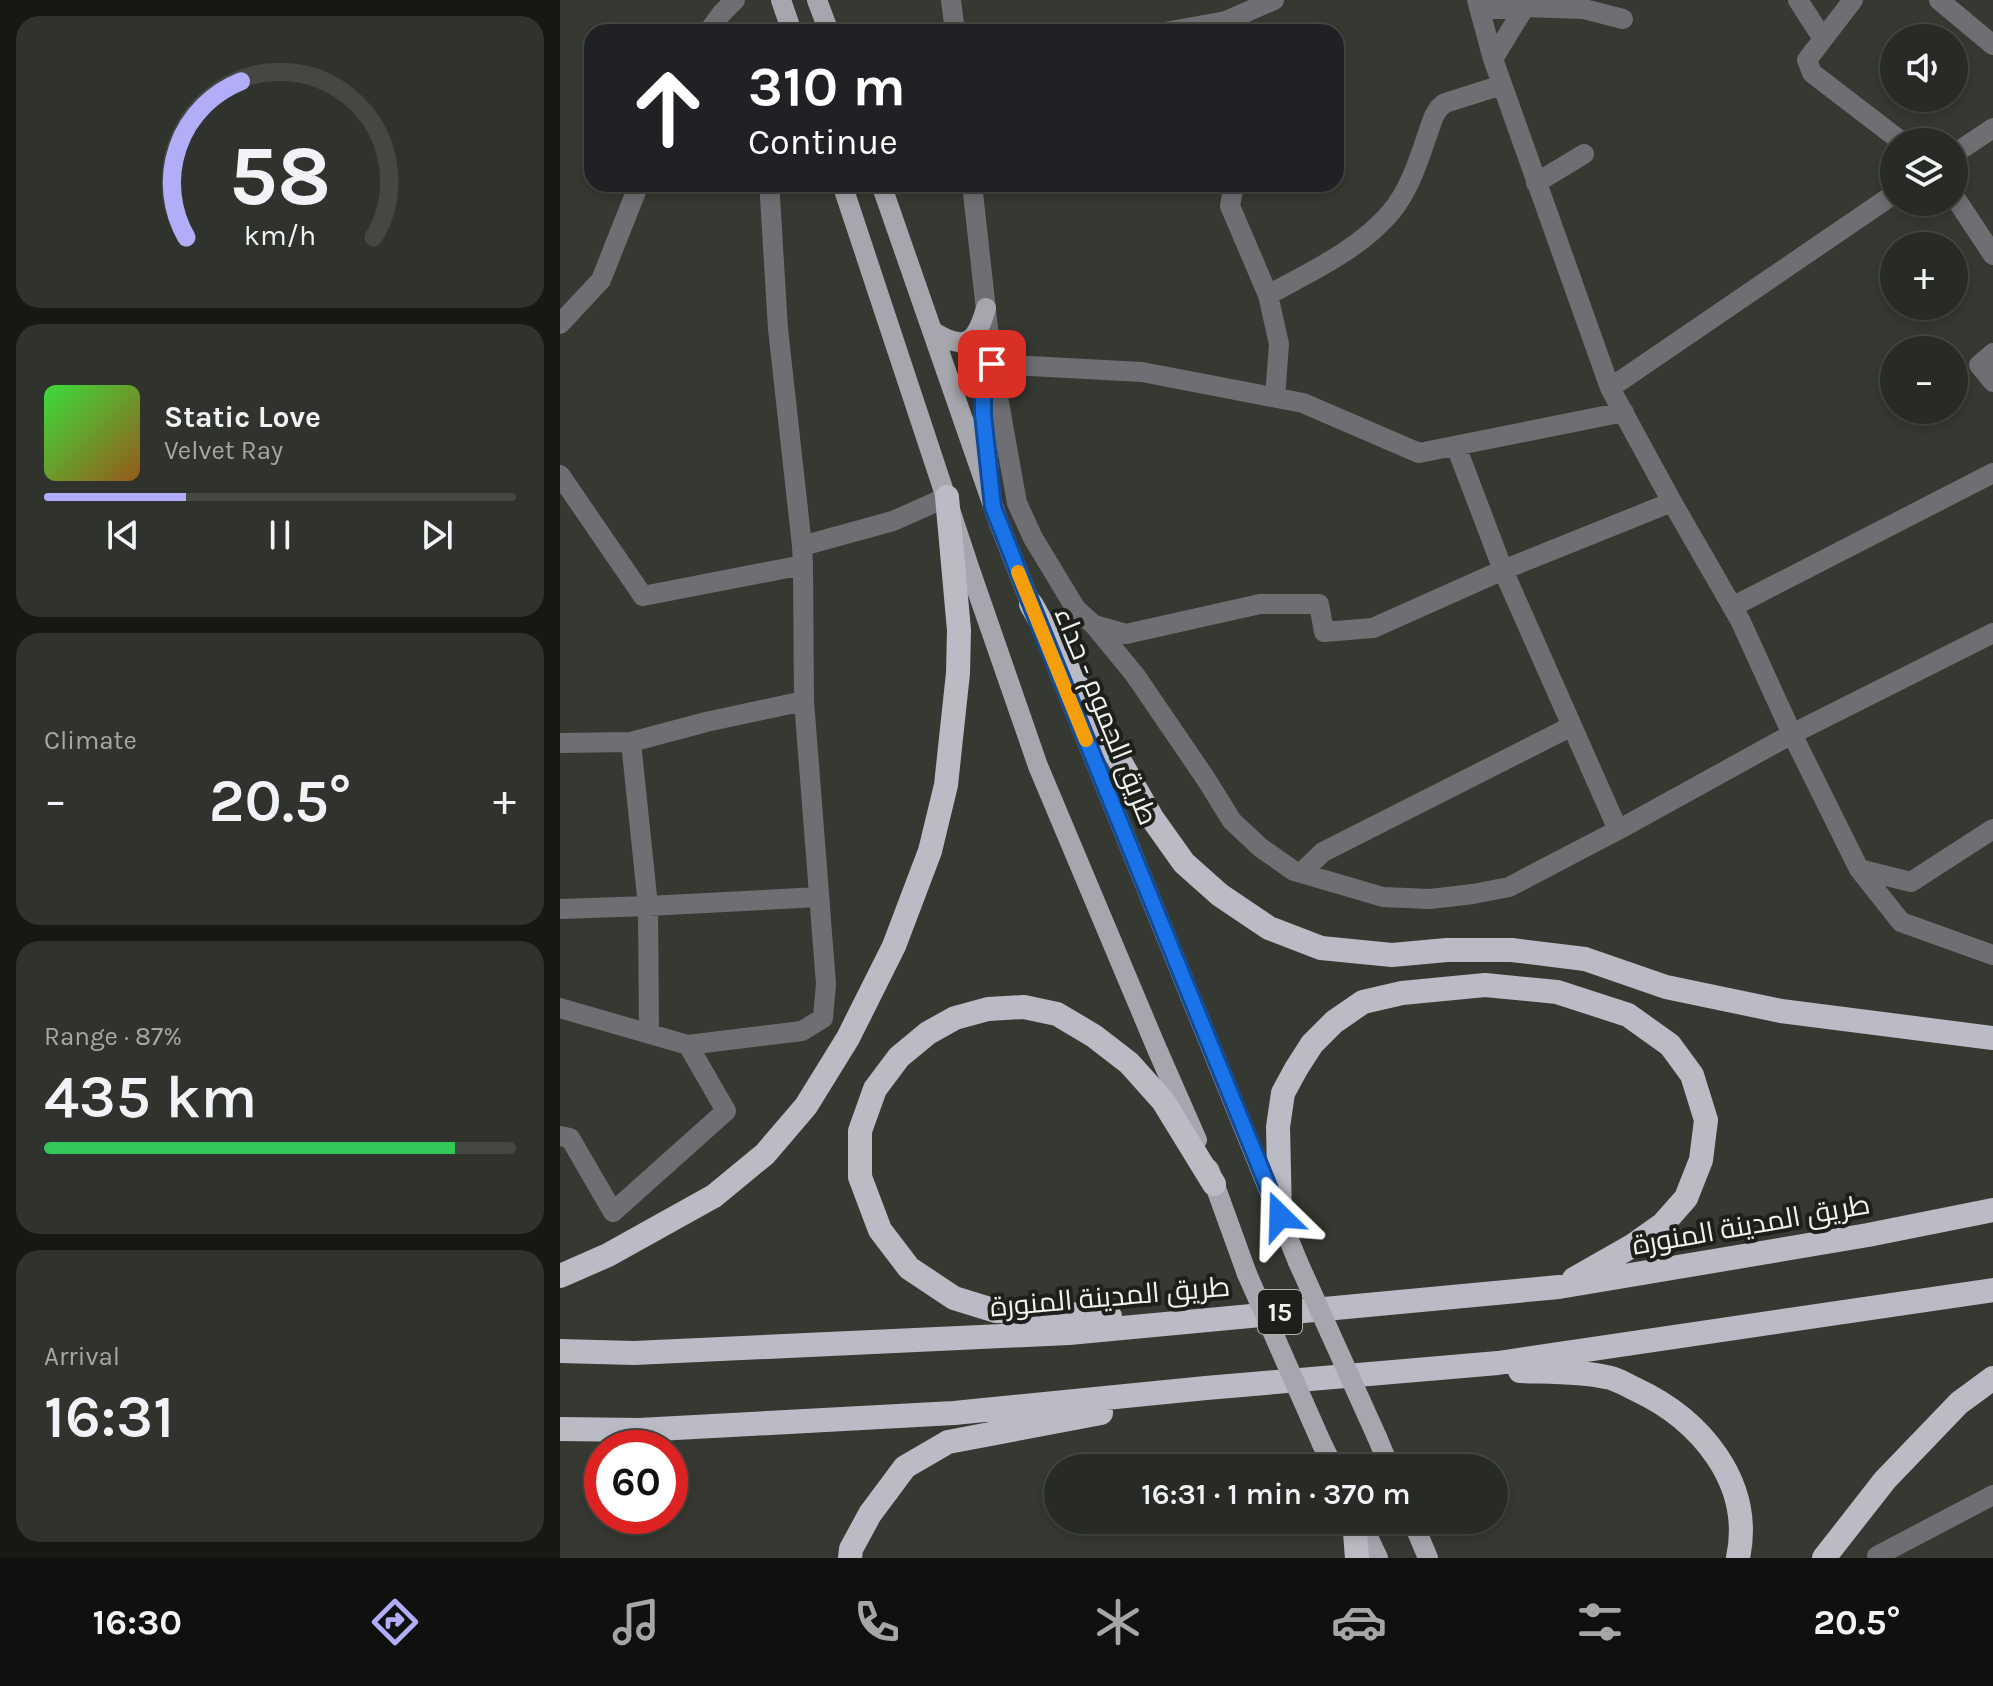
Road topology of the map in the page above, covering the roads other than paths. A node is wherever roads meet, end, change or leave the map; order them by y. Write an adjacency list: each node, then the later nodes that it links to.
1 (735, 0): 13 (street)
2 (781, 0): 14 (main road)
3 (817, 0): 15 (main road)
4 (951, 0): 16 (street)
5 (1274, 0): 12 (street)
6 (1798, 0): 18 (street)
7 (1853, 0): 18 (street)
8 (1939, 0): 19 (street)
9 (1526, 4): 10 (street); 11 (street); 20 (street)
10 (1479, 5): 20 (street)
11 (1623, 19)
12 (1243, 23): 17 (street)
13 (714, 24)
14 (789, 24)
15 (826, 24)
16 (954, 24)
17 (1209, 24)
18 (1823, 39): 22 (street)
19 (1993, 45)
20 (1493, 59): 21 (street)
21 (1502, 85): 26 (street); 36 (street)
22 (1884, 128)
23 (1993, 128): 24 (street)
24 (1968, 145)
25 (1584, 154): 26 (street)
26 (1536, 183): 43 (street)
27 (636, 192): 38 (street)
28 (770, 192): 52 (street)
29 (845, 192): 49 (main road)
30 (884, 192): 39 (main road, طريق الجموم - حداء)
31 (973, 192): 37 (street)
32 (1233, 192): 36 (street)
33 (1880, 204): 43 (street)
34 (1967, 216): 35 (street)
35 (1993, 255)
36 (1268, 295): 44 (street)
37 (986, 308): 39 (main road); 41 (street)
38 (560, 324)
39 (932, 331): 51 (main road, طريق الجموم - حداء)
40 (1993, 353): 42 (street)
41 (992, 364): 44 (street); 51 (main road); 56 (street)
42 (1993, 382)
43 (1610, 388): 45 (street)
44 (1275, 397): 46 (street)
45 (1624, 412): 46 (street); 50 (street)
46 (1456, 446): 53 (street)
47 (1993, 473): 55 (street)
48 (560, 475): 52 (street)
49 (947, 497): 52 (street); 76 (main road); 79 (highway)
50 (1672, 502): 53 (street); 55 (street)
51 (993, 507): 54 (main road, طريق الجموم - حداء)
52 (802, 555): 58 (street)
53 (1503, 570): 56 (street); 59 (street)
54 (1031, 604): 73 (highway); 78 (main road, طريق الجموم - حداء)
55 (1732, 607): 60 (street)
56 (1094, 625): 66 (street)
57 (1993, 633): 60 (street)
58 (804, 701): 61 (street); 67 (street)
59 (1572, 726): 64 (street); 66 (street)
60 (1792, 734): 64 (street); 65 (street)
61 (631, 742): 62 (street); 68 (street)
62 (560, 743)
63 (1993, 829): 65 (street)
64 (1618, 830): 66 (street)
65 (1859, 869): 70 (street)
66 (1301, 873)
67 (819, 897): 68 (street); 74 (street)
68 (648, 906): 69 (street); 72 (street)
69 (560, 909)
70 (1993, 955)
71 (560, 1008): 72 (street)
72 (649, 1032): 74 (street)
73 (1993, 1038)
74 (688, 1045): 75 (street)
75 (560, 1136)
76 (1214, 1184): 82 (highway); 88 (main road, bridge)
77 (1993, 1210): 80 (highway, طريق المدينة المنورة / 15)
78 (1280, 1216): 80 (highway); 89 (main road, طريق الجموم - حداء, bridge)
79 (560, 1276)
80 (1559, 1287): 82 (highway, طريق المدينة المنورة / 15)
81 (1993, 1290): 84 (highway)
82 (1200, 1320): 83 (highway, طريق المدينة المنورة / 15)
83 (560, 1351)
84 (1442, 1368): 86 (highway); 99 (highway)
85 (1993, 1378): 100 (highway)
86 (1262, 1383): 87 (highway); 95 (highway)
87 (560, 1429)
88 (1327, 1454)
89 (1384, 1454)
90 (1993, 1495): 94 (street)
91 (1357, 1534): 96 (highway)
92 (1365, 1534): 97 (main road)
93 (1418, 1534): 98 (main road)
94 (1877, 1556)
95 (850, 1558)
96 (1357, 1558)
97 (1378, 1558)
98 (1428, 1558)
99 (1738, 1558)
100 (1824, 1558)

